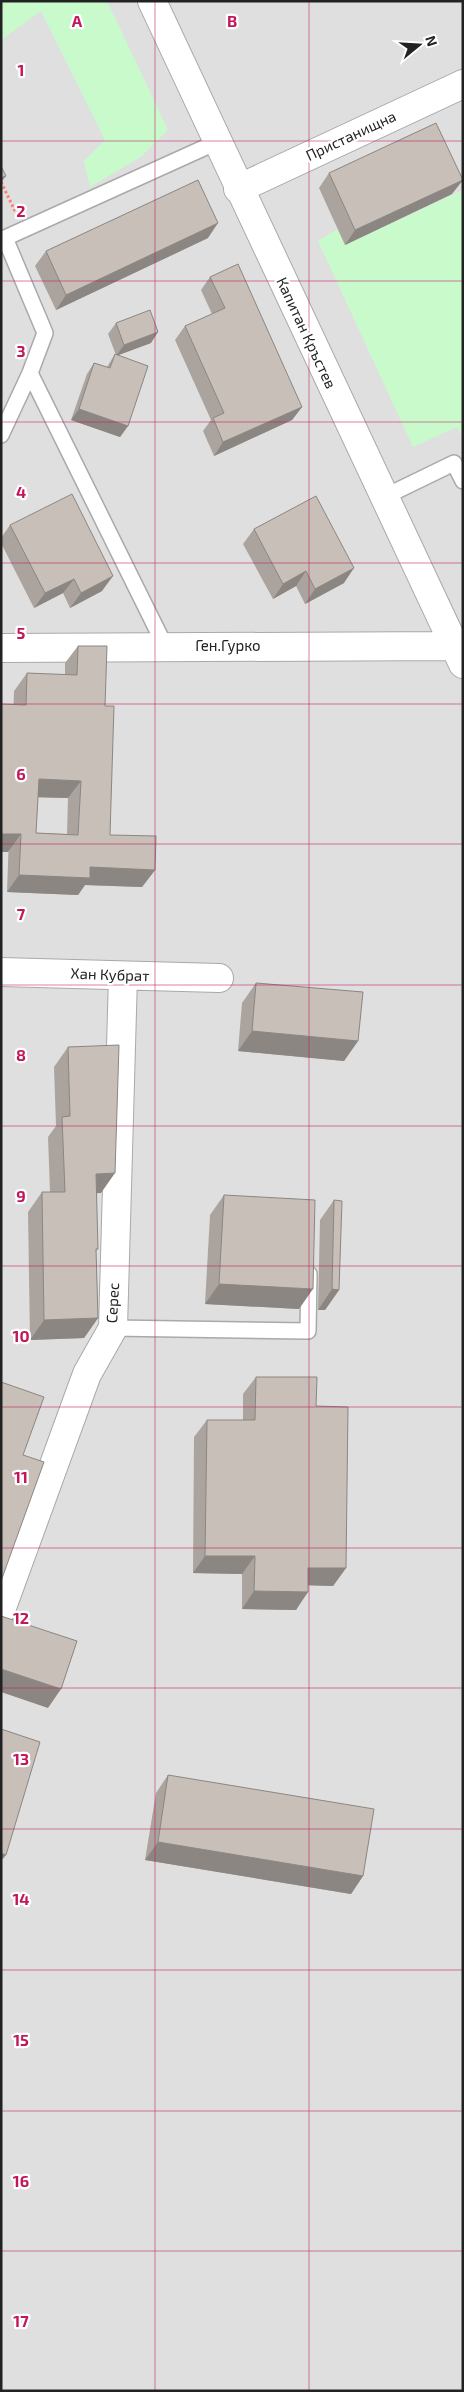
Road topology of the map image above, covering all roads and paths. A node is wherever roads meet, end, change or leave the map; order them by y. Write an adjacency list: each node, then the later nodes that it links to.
1 (152, 1): 3 (street, Капитан Кръстев)
2 (463, 84): 5 (street, Пристанищна)
3 (217, 142): 5 (street, Капитан Кръстев); 6 (lane)
4 (1, 182): 6 (path)
5 (238, 189): 11 (street, Капитан Кръстев)
6 (24, 229): 7 (lane)
7 (3, 238): 8 (lane)
8 (30, 373): 9 (lane); 12 (lane)
9 (1, 435)
10 (463, 481): 11 (lane)
11 (384, 497): 14 (street, Капитан Кръстев)
12 (165, 646): 13 (street, Ген.Гурко); 14 (street, Ген.Гурко)
13 (1, 648)
14 (458, 655)
15 (1, 972): 16 (street, Хан Кубрат)
16 (123, 976): 17 (street, Хан Кубрат); 19 (street, Серес)
17 (219, 978)
18 (310, 1262): 19 (lane)
19 (113, 1328): 20 (street, Серес)
20 (1, 1610)

